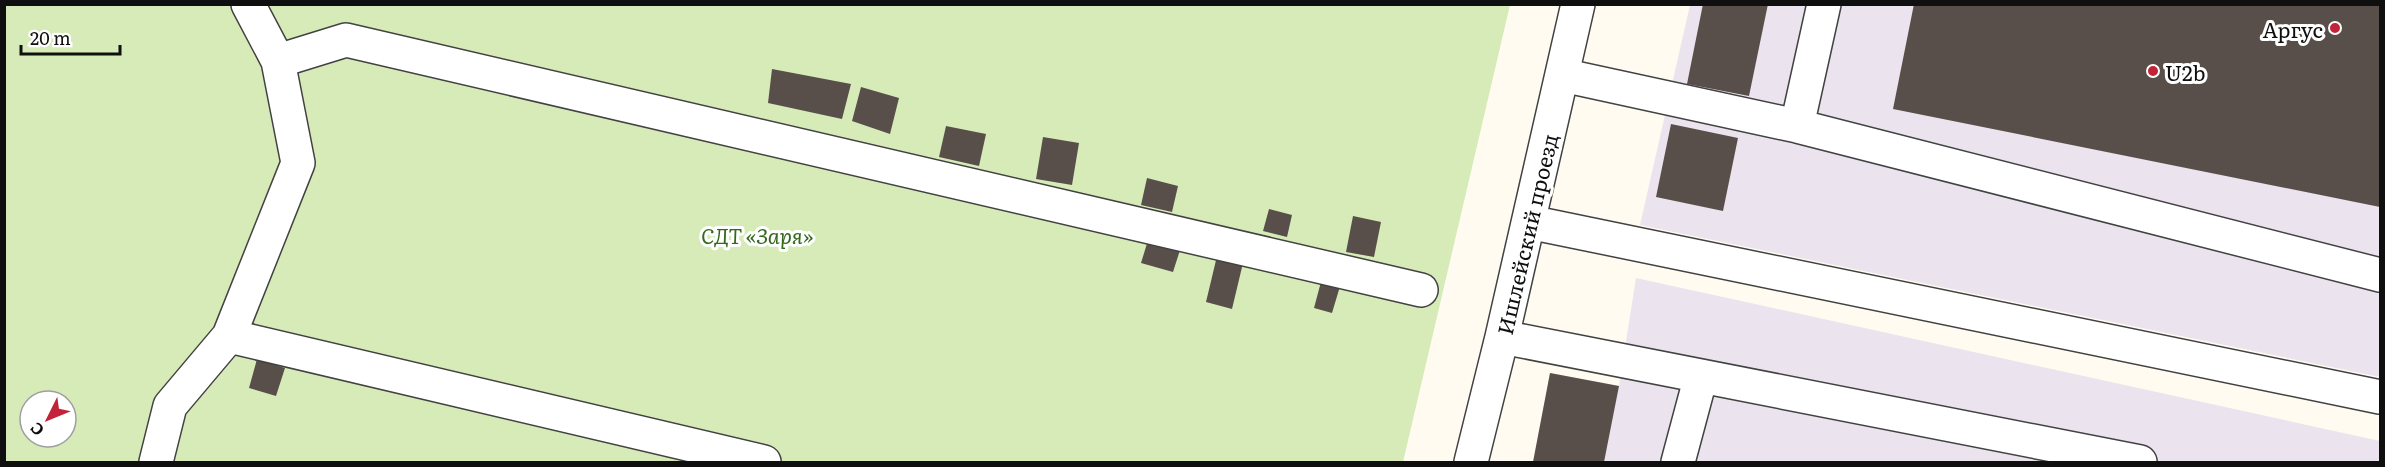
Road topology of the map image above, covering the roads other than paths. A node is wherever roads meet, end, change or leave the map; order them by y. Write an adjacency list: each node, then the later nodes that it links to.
1 (248, 4): 4 (street)
2 (1578, 4): 5 (street, Ишлейский проезд)
3 (1824, 4): 6 (street)
4 (278, 61): 9 (street); 10 (street)
5 (1562, 75): 6 (street); 7 (street, Ишлейский проезд)
6 (1797, 126): 8 (street)
7 (1529, 222): 11 (street, Ишлейский проезд); 13 (street)
8 (2380, 275)
9 (1421, 290)
10 (229, 336): 14 (street); 15 (street)
11 (1502, 337): 12 (street); 16 (street, Ишлейский проезд)
12 (1701, 376): 17 (street); 18 (street)
13 (2380, 397)
14 (156, 462)
15 (764, 462)
16 (1471, 462)
17 (1678, 462)
18 (2140, 462)

